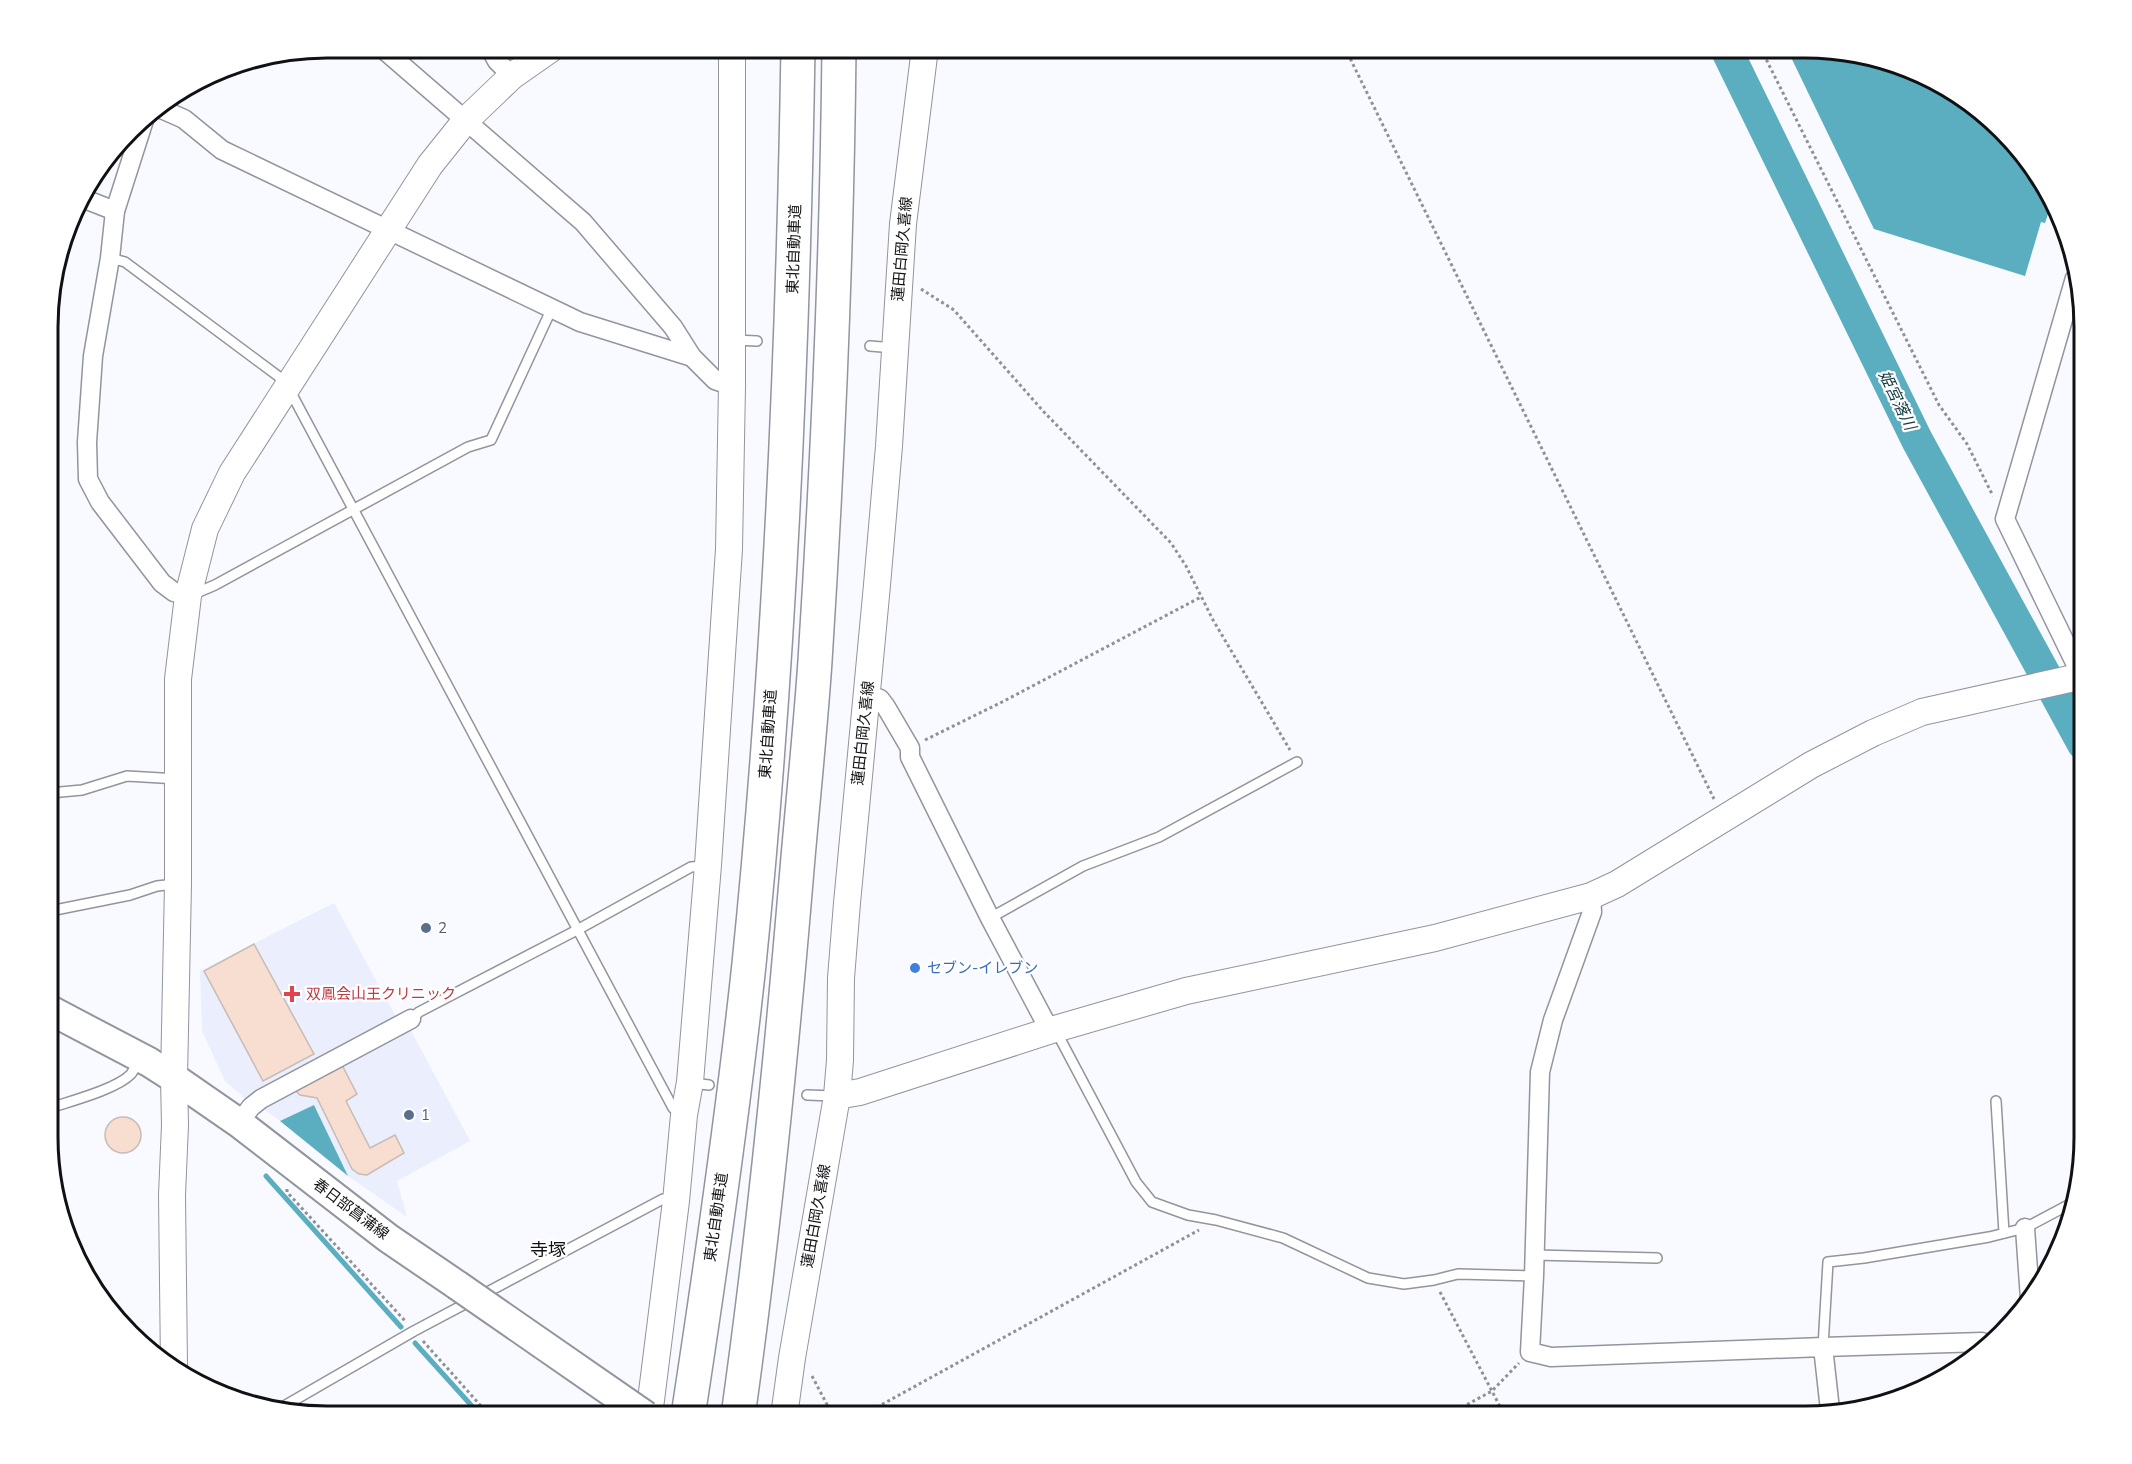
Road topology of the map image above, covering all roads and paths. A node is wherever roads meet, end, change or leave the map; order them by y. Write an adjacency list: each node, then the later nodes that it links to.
1 (394, 58): 12 (street)
2 (495, 58): 10 (street)
3 (538, 58): 10 (street)
4 (732, 58): 21 (street)
5 (798, 58): 80 (highway, 東北自動車道)
6 (839, 58): 81 (highway)
7 (924, 58): 18 (street, 蓮田白岡久喜線)
8 (1350, 58): 39 (path)
9 (1766, 58): 29 (path)
10 (512, 76): 12 (street)
11 (167, 112): 16 (street)
12 (466, 120): 16 (street); 25 (street)
13 (139, 135): 15 (street)
14 (90, 201): 15 (street)
15 (115, 211): 17 (street)
16 (388, 229): 20 (street); 27 (street)
17 (110, 258): 27 (lane); 30 (street)
18 (899, 283): 24 (street, 蓮田白岡久喜線); 31 (path)
19 (2071, 292): 29 (street)
20 (552, 308): 25 (street); 28 (lane)
21 (732, 340): 22 (lane); 26 (street)
22 (757, 341)
23 (870, 346): 24 (lane)
24 (895, 348): 34 (street, 蓮田白岡久喜線)
25 (692, 357): 26 (street)
26 (732, 386): 40 (street)
27 (288, 387): 28 (lane); 30 (street)
28 (354, 511): 30 (lane); 45 (lane)
29 (2005, 519): 32 (street)
30 (188, 596): 37 (street)
31 (1202, 597): 35 (path); 36 (path)
32 (2073, 657)
33 (2073, 679): 39 (street)
34 (867, 694): 35 (street); 52 (street, 蓮田白岡久喜線)
35 (909, 748): 44 (street)
36 (1297, 762): 44 (lane)
37 (179, 779): 38 (lane); 41 (street)
38 (58, 792)
39 (1726, 818): 42 (street)
40 (708, 865): 45 (lane); 55 (street)
41 (178, 884): 43 (lane); 50 (street)
42 (1591, 896): 48 (street); 63 (street)
43 (58, 909)
44 (990, 918): 48 (street)
45 (577, 930): 47 (lane); 55 (lane)
46 (58, 1015): 49 (main road, 春日部菖蒲線)
47 (411, 1019): 56 (street)
48 (1052, 1030): 52 (street); 60 (lane)
49 (141, 1058): 50 (main road, 春日部菖蒲線); 54 (lane)
50 (174, 1078): 56 (main road, 春日部菖蒲線); 72 (street)
51 (807, 1095): 52 (lane)
52 (837, 1096): 73 (street, 蓮田白岡久喜線)
53 (1996, 1101): 62 (lane)
54 (58, 1105)
55 (684, 1115): 58 (street)
56 (239, 1123): 57 (main road, 春日部菖蒲線)
57 (298, 1169): 68 (path); 78 (main road, 春日部菖蒲線, bridge)
58 (675, 1201): 68 (lane); 79 (street)
59 (2064, 1208): 61 (lane)
60 (1216, 1220): 66 (lane); 84 (path)
61 (2025, 1228): 62 (lane); 67 (street)
62 (2004, 1233): 70 (lane)
63 (1535, 1255): 64 (lane); 65 (street)
64 (1657, 1258)
65 (1534, 1276): 66 (lane); 71 (street)
66 (1434, 1280): 74 (path)
67 (2029, 1284)
68 (414, 1331): 75 (lane); 77 (path)
69 (1978, 1342): 70 (street)
70 (1823, 1347): 71 (street); 76 (street)
71 (1530, 1352): 74 (path)
72 (174, 1357)
73 (792, 1358): 82 (street, 蓮田白岡久喜線); 83 (path)
74 (1492, 1391): 85 (path); 86 (path)
75 (290, 1403)
76 (1829, 1404)
77 (480, 1406)
78 (633, 1406)
79 (649, 1406)
80 (689, 1406)
81 (739, 1406)
82 (785, 1406)
83 (828, 1406)
84 (879, 1406)
85 (1464, 1406)
86 (1500, 1406)

